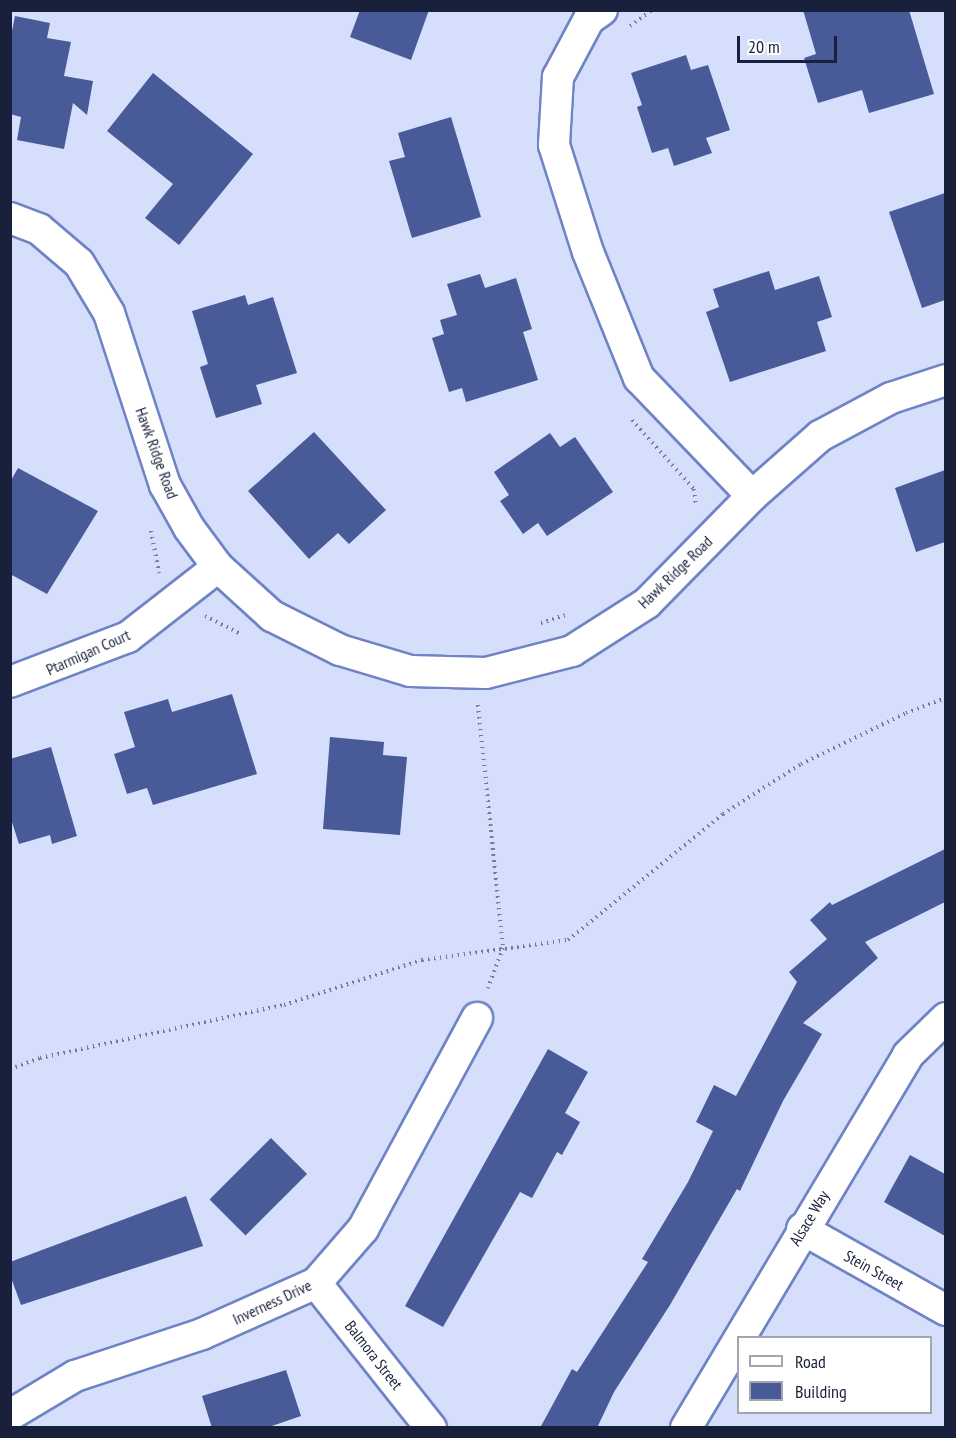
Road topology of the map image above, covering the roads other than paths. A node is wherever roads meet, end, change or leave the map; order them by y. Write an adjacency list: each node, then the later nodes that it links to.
1 (613, 20): 4 (street)
2 (10, 218): 5 (street, Hawk Ridge Road)
3 (945, 380): 4 (street, Hawk Ridge Road)
4 (752, 496): 5 (street, Hawk Ridge Road)
5 (218, 567): 6 (street, Ptarmigan Court)
6 (10, 682)
7 (477, 1018): 10 (street, Inverness Drive)
8 (945, 1018): 9 (street, Alsace Way)
9 (802, 1229): 11 (street, Stein Street); 12 (street, Alsace Way)
10 (316, 1283): 14 (street, Inverness Drive); 15 (street, Balmora Street)
11 (945, 1310)
12 (740, 1336)
13 (737, 1341): 16 (street, Alsace Way)
14 (10, 1415)
15 (431, 1428)
16 (686, 1428)

